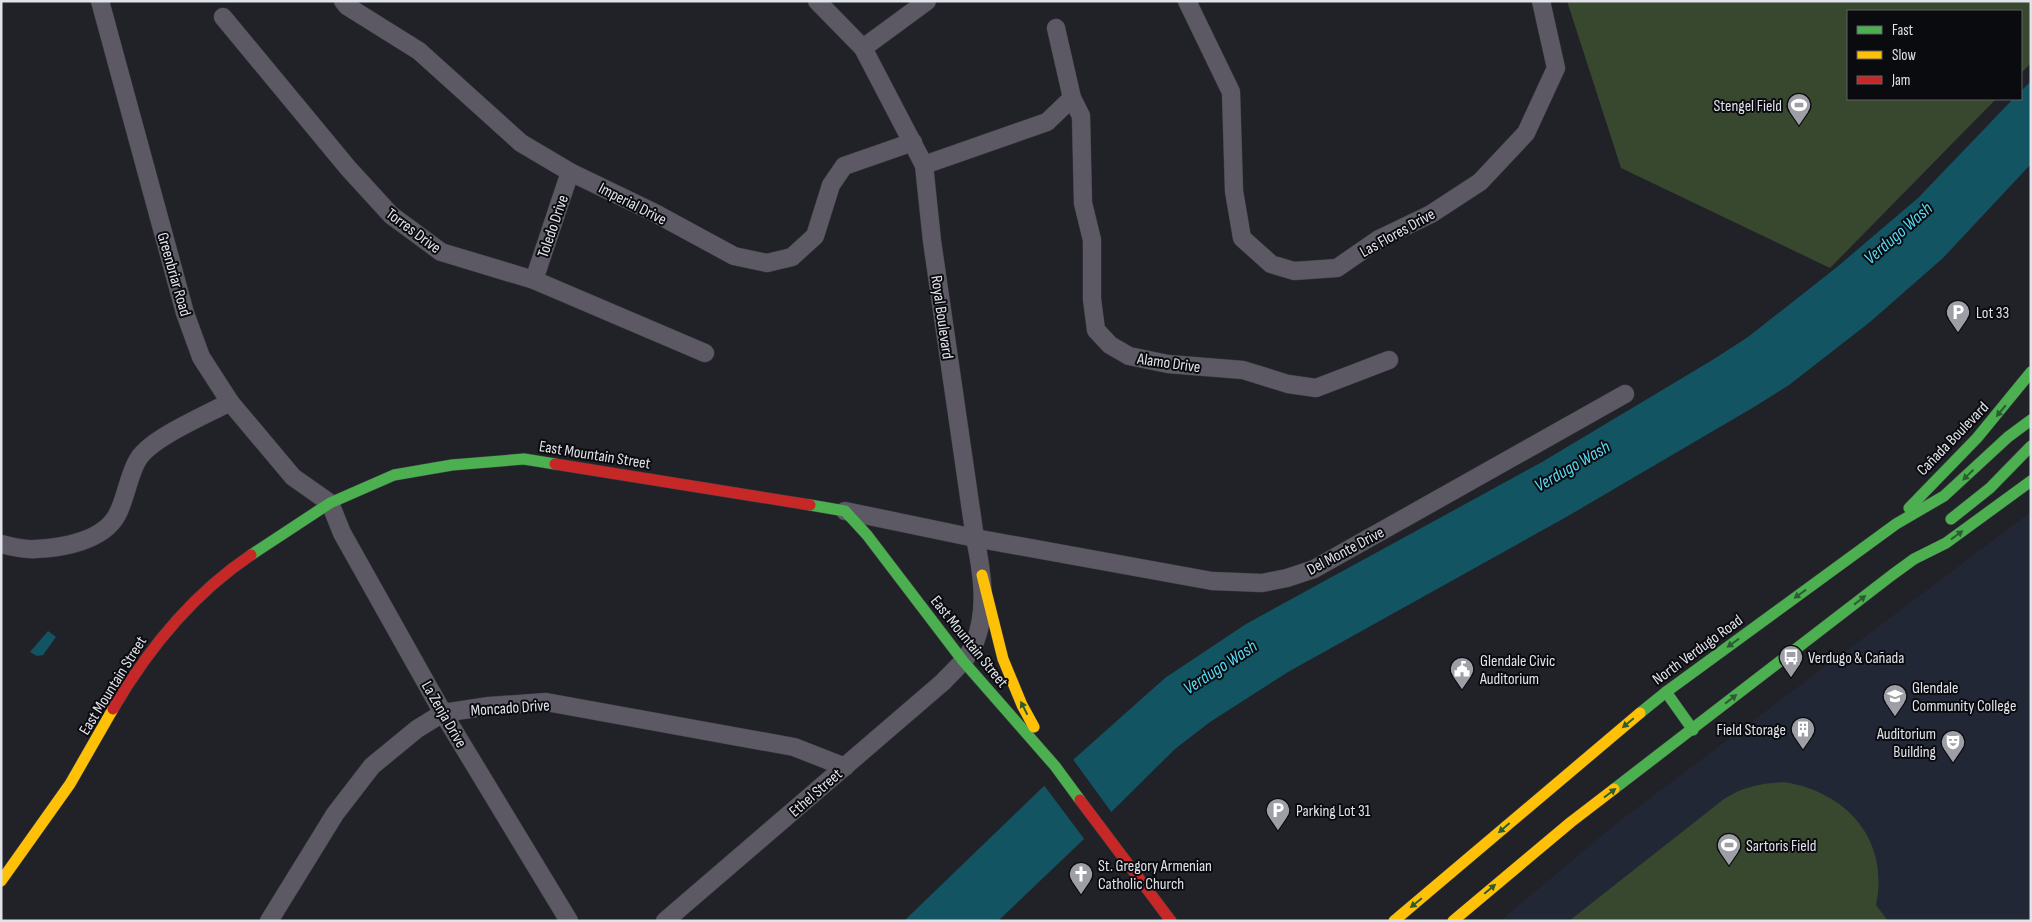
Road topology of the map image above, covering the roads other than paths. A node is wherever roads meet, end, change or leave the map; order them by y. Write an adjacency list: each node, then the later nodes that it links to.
1 (100, 1): 19 (street, Greenbriar Road)
2 (343, 1): 13 (street, Imperial Drive)
3 (817, 1): 9 (street, Royal Boulevard)
4 (927, 1): 9 (street)
5 (1187, 1): 6 (street, Las Flores Drive)
6 (1541, 1)
7 (223, 17): 14 (street, Torres Drive)
8 (1056, 28): 10 (street, Alamo Drive)
9 (863, 48): 11 (street, Royal Boulevard)
10 (1072, 98): 12 (street); 16 (street, Alamo Drive)
11 (914, 142): 12 (street, Royal Boulevard); 13 (street, Imperial Drive)
12 (924, 165): 27 (street, Royal Boulevard)
13 (570, 172): 14 (street, Toledo Drive)
14 (534, 280): 15 (street, Torres Drive)
15 (705, 353)
16 (1390, 360)
17 (2031, 372): 25 (main road, Cañada Boulevard, one-way to 25)
18 (1625, 394): 27 (street, Del Monte Drive)
19 (230, 402): 23 (street, Greenbriar Road); 29 (street)
20 (2031, 420): 25 (main road, North Verdugo Road, one-way to 25)
21 (2031, 446): 26 (main road)
22 (2031, 481): 30 (main road, one-way to 22)
23 (330, 503): 24 (main road, East Mountain Street); 34 (street, La Zenja Drive); 38 (main road, East Mountain Street)
24 (845, 511): 27 (street, Del Monte Drive); 32 (main road, East Mountain Street)
25 (1896, 524): 33 (main road, North Verdugo Road, one-way to 33)
26 (1945, 524)
27 (975, 538): 31 (street, Royal Boulevard)
28 (1925, 543): 30 (main road)
29 (1, 544)
30 (1914, 559): 35 (main road, one-way to 30)
31 (982, 575): 32 (street, Royal Boulevard); 37 (main road, one-way to 31)
32 (964, 661): 36 (street, Ethel Street); 37 (main road, East Mountain Street)
33 (1666, 692): 35 (main road); 43 (main road, North Verdugo Road, one-way to 43)
34 (443, 713): 36 (street, Moncado Drive); 39 (street, Moncado Drive); 40 (street, La Zenja Drive)
35 (1693, 730): 44 (main road, one-way to 35)
36 (844, 766): 41 (street, Ethel Street)
37 (1055, 766): 42 (main road, East Mountain Street)
38 (1, 881)
39 (269, 921)
40 (569, 921)
41 (665, 921)
42 (1172, 921)
43 (1394, 921)
44 (1453, 921)

